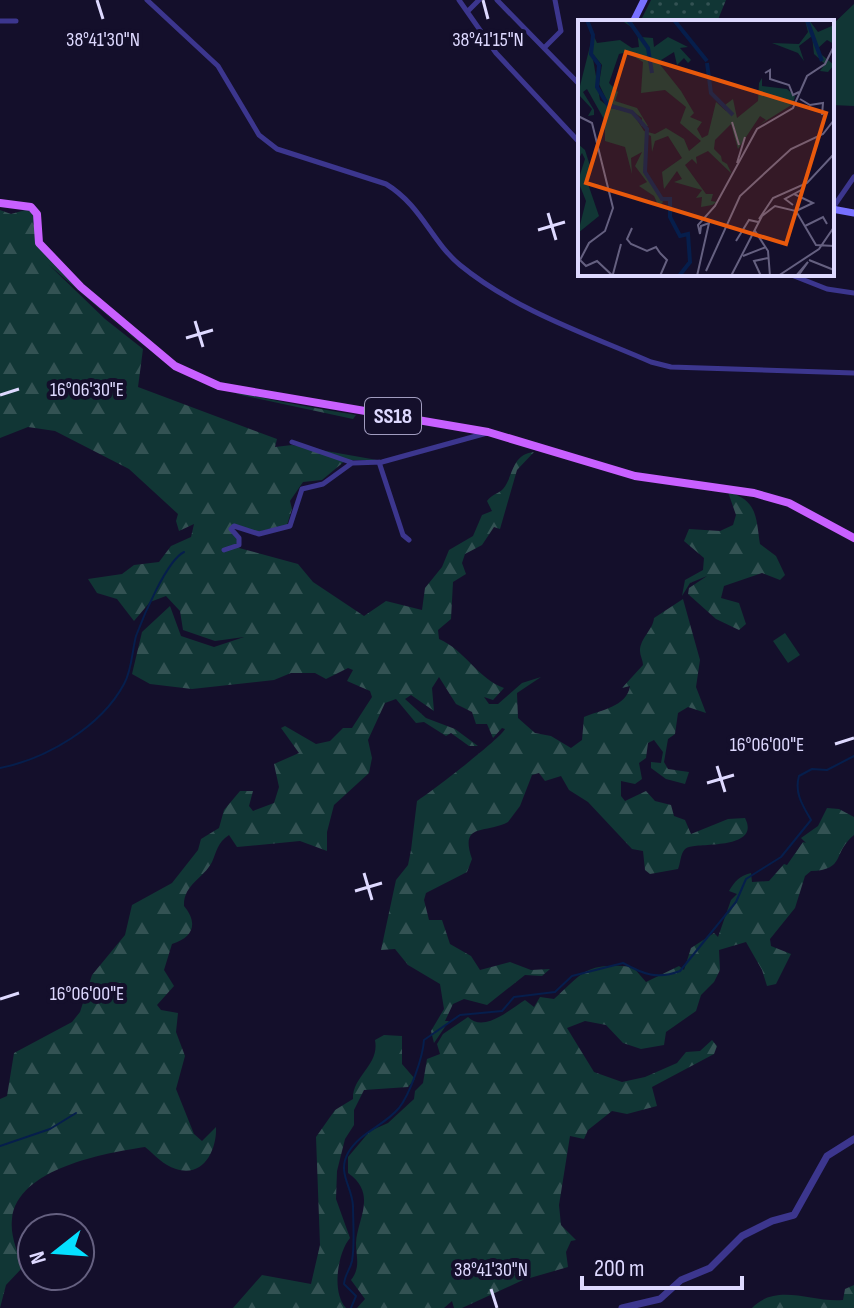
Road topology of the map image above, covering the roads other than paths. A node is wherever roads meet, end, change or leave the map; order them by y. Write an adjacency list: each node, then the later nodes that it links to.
1 (147, 0): 21 (street)
2 (459, 0): 7 (street)
3 (479, 0): 7 (street)
4 (497, 0): 11 (street)
5 (555, 0): 11 (street)
6 (641, 1): 8 (main road)
7 (468, 11): 13 (street)
8 (634, 20)
9 (0, 21): 10 (street)
10 (16, 21)
11 (544, 48): 12 (street)
12 (578, 83)
13 (578, 141)
14 (854, 177): 16 (street)
15 (0, 203): 22 (main road, SS18)
16 (834, 206)
17 (834, 209): 18 (main road)
18 (854, 213)
19 (794, 276): 20 (street)
20 (854, 293)
21 (854, 373)
22 (488, 432): 24 (street); 26 (main road, SS18)
23 (292, 442): 25 (street)
24 (379, 462): 25 (street); 27 (street)
25 (353, 463): 28 (street)
26 (854, 538)
27 (409, 540)
28 (224, 550)
29 (854, 1139): 30 (street)
30 (622, 1308)

